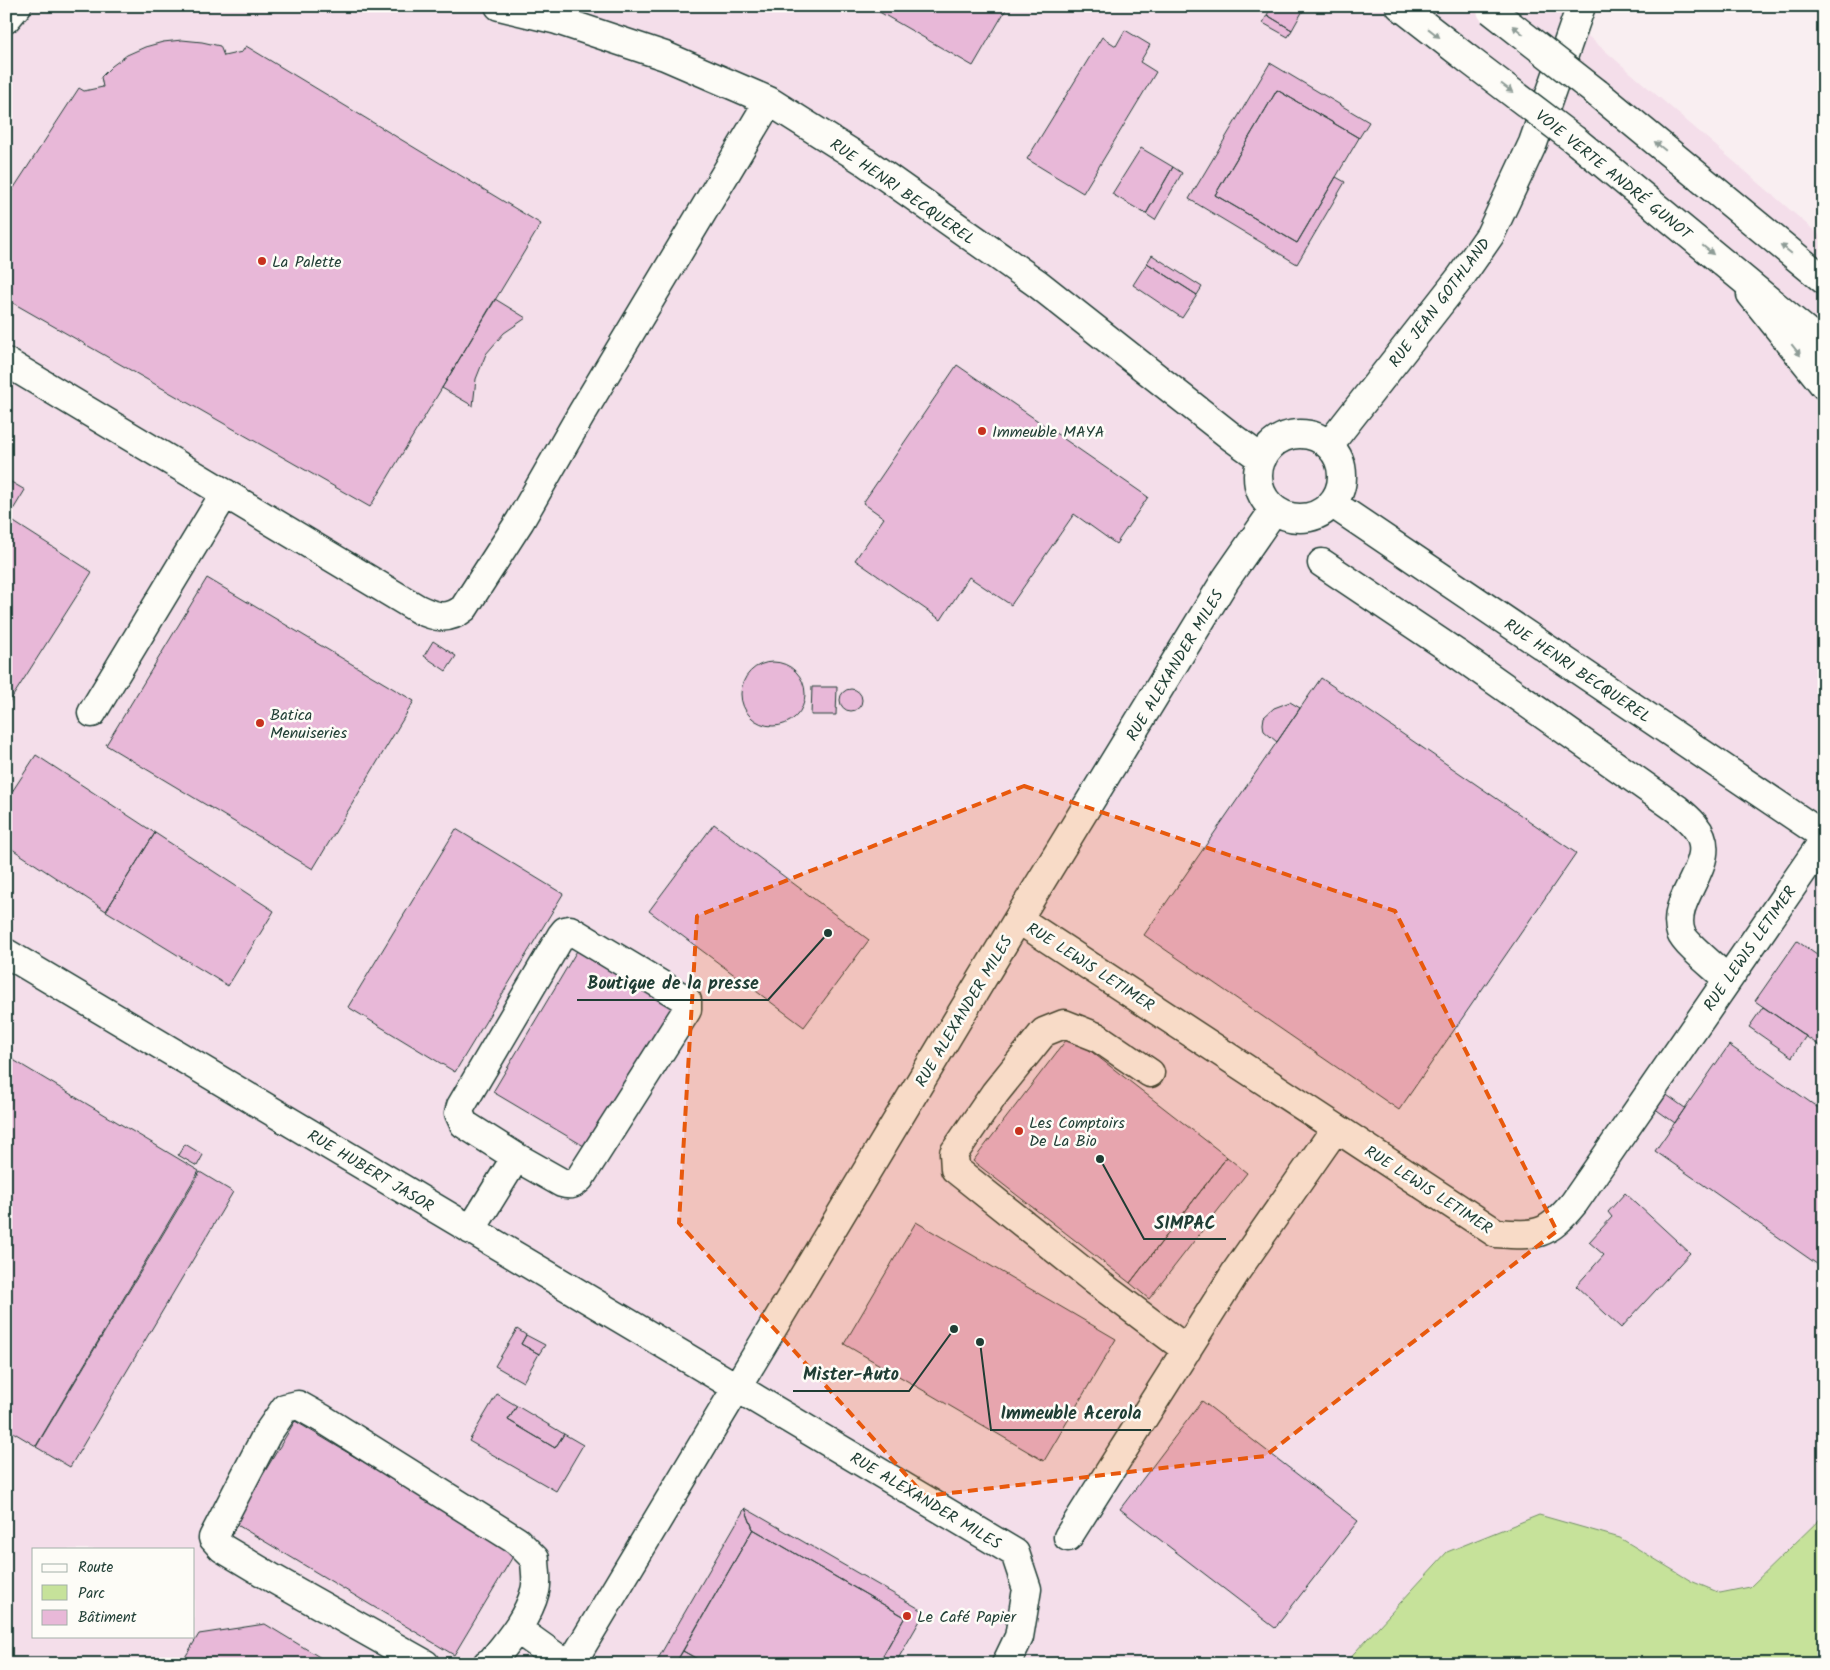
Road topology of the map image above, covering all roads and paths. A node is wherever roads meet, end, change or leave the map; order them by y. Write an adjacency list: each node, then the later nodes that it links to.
1 (17, 6): 6 (street)
2 (499, 6): 7 (street, RUE HENRI BECQUEREL)
3 (1400, 6): 8 (street, VOIE VERTE ANDRÉ GUNOT, one-way to 8, bridge)
4 (1581, 6): 13 (street, RUE JEAN GOTHLAND)
5 (1489, 8): 9 (street, one-way to 5, bridge)
6 (6, 19)
7 (768, 101): 14 (street, RUE HENRI BECQUEREL); 15 (street)
8 (1733, 271): 10 (street, VOIE VERTE ANDRÉ GUNOT); 12 (street, one-way to 12)
9 (1824, 280)
10 (1824, 346)
11 (6, 362): 15 (street)
12 (1824, 385)
13 (1329, 445): 14 (street); 16 (street)
14 (1262, 458): 17 (street)
15 (225, 493): 19 (street)
16 (1333, 504): 17 (street); 20 (street, RUE HENRI BECQUEREL)
17 (1274, 510): 22 (street, RUE ALEXANDER MILES)
18 (1322, 563): 24 (street)
19 (92, 713)
20 (1824, 836)
21 (1824, 840): 24 (street, RUE LEWIS LETIMER)
22 (1018, 919): 26 (street, RUE LEWIS LETIMER); 30 (street, RUE ALEXANDER MILES)
23 (6, 953): 28 (street, RUE HUBERT JASOR)
24 (1727, 979): 26 (street, RUE LEWIS LETIMER)
25 (1150, 1073): 29 (street)
26 (1336, 1128): 29 (street)
27 (516, 1157): 27 (street); 28 (street)
28 (471, 1230): 30 (street, RUE HUBERT JASOR)
29 (1187, 1350): 31 (street)
30 (737, 1387): 36 (street, RUE ALEXANDER MILES); 37 (street, RUE ALEXANDER MILES)
31 (1068, 1537)
32 (517, 1629): 33 (street); 34 (street); 35 (street)
33 (425, 1664)
34 (487, 1664)
35 (566, 1664)
36 (571, 1664)
37 (1006, 1664)

